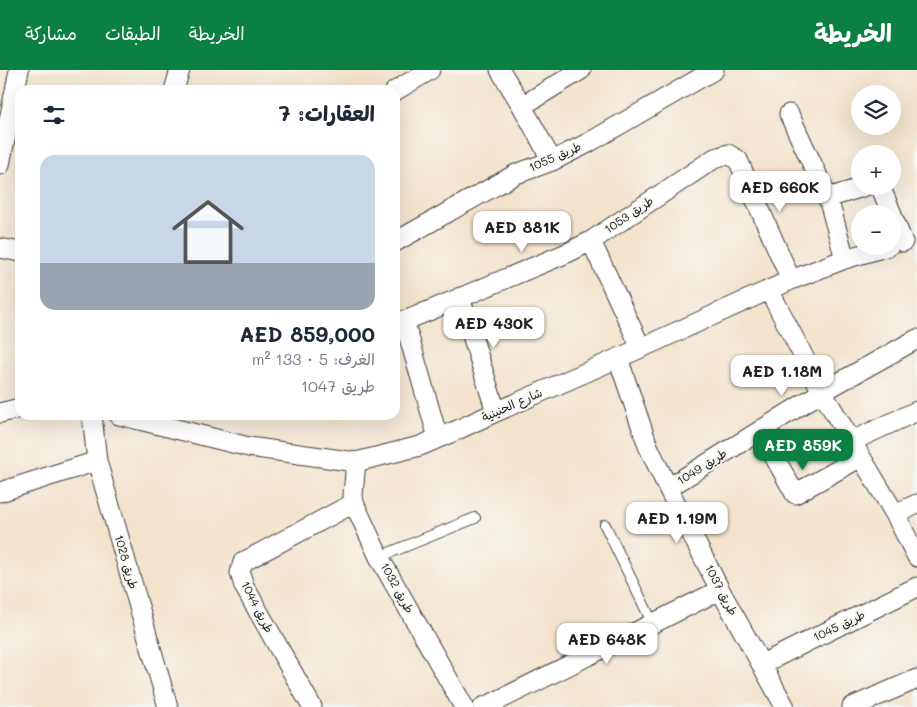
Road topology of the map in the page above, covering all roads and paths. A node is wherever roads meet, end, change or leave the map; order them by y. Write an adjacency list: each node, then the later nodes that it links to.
1 (19, 70): 8 (street)
2 (180, 70): 9 (street)
3 (430, 70): 10 (street)
4 (500, 70): 12 (street)
5 (581, 70): 12 (street)
6 (714, 70): 7 (street, طريق 1055)
7 (692, 75): 14 (street, طريق 1055)
8 (16, 85)
9 (176, 85)
10 (400, 88)
11 (15, 90): 15 (street)
12 (522, 106): 14 (street)
13 (789, 114): 17 (street)
14 (552, 161): 18 (street, طريق 1055)
15 (0, 165)
16 (851, 191): 17 (street)
17 (828, 198): 23 (street)
18 (400, 239)
19 (591, 241): 24 (street, طريق 1053); 26 (street, طريق 1053); 29 (street)
20 (906, 242): 23 (street, شارع الحنينية)
21 (0, 248): 22 (street)
22 (15, 251)
23 (845, 260): 24 (street, شارع الحنينية)
24 (791, 280): 25 (street, شارع الحنينية)
25 (768, 290): 29 (street, شارع الحنينية); 31 (street)
26 (460, 297): 27 (street, طريق 1053); 34 (street)
27 (400, 322): 39 (street)
28 (917, 339): 31 (street, طريق 1049)
29 (641, 348): 30 (street, شارع الحنينية)
30 (618, 358): 34 (street, شارع الحنينية); 43 (street, طريق 1037)
31 (822, 392): 38 (street, طريق 1049); 40 (street)
32 (15, 409): 35 (street)
33 (917, 411): 40 (street)
34 (496, 412): 39 (street, شارع الحنينية)
35 (0, 413)
36 (93, 420): 41 (street, طريق 1028)
37 (139, 420): 42 (street, شارع الحنينية)
38 (760, 431): 40 (street); 43 (street, طريق 1049)
39 (438, 438): 42 (street, شارع الحنينية)
40 (856, 449): 47 (street)
41 (97, 461): 44 (street); 57 (street, طريق 1028)
42 (356, 462): 45 (street, طريق 1032)
43 (668, 488): 53 (street, طريق 1037)
44 (0, 492)
45 (354, 503): 50 (street, طريق 1032); 58 (street, طريق 1044)
46 (917, 504): 47 (street)
47 (895, 514): 51 (street)
48 (475, 518): 50 (lane)
49 (605, 525): 54 (lane)
50 (379, 557): 59 (street, طريق 1032)
51 (917, 557)
52 (917, 587): 55 (street, طريق 1045)
53 (720, 590): 54 (street); 55 (street, طريق 1037)
54 (653, 624): 60 (street)
55 (762, 664): 61 (street, طريق 1037)
56 (917, 679): 62 (street)
57 (168, 707)
58 (312, 707)
59 (464, 707)
60 (482, 707)
61 (785, 707)
62 (852, 707)

